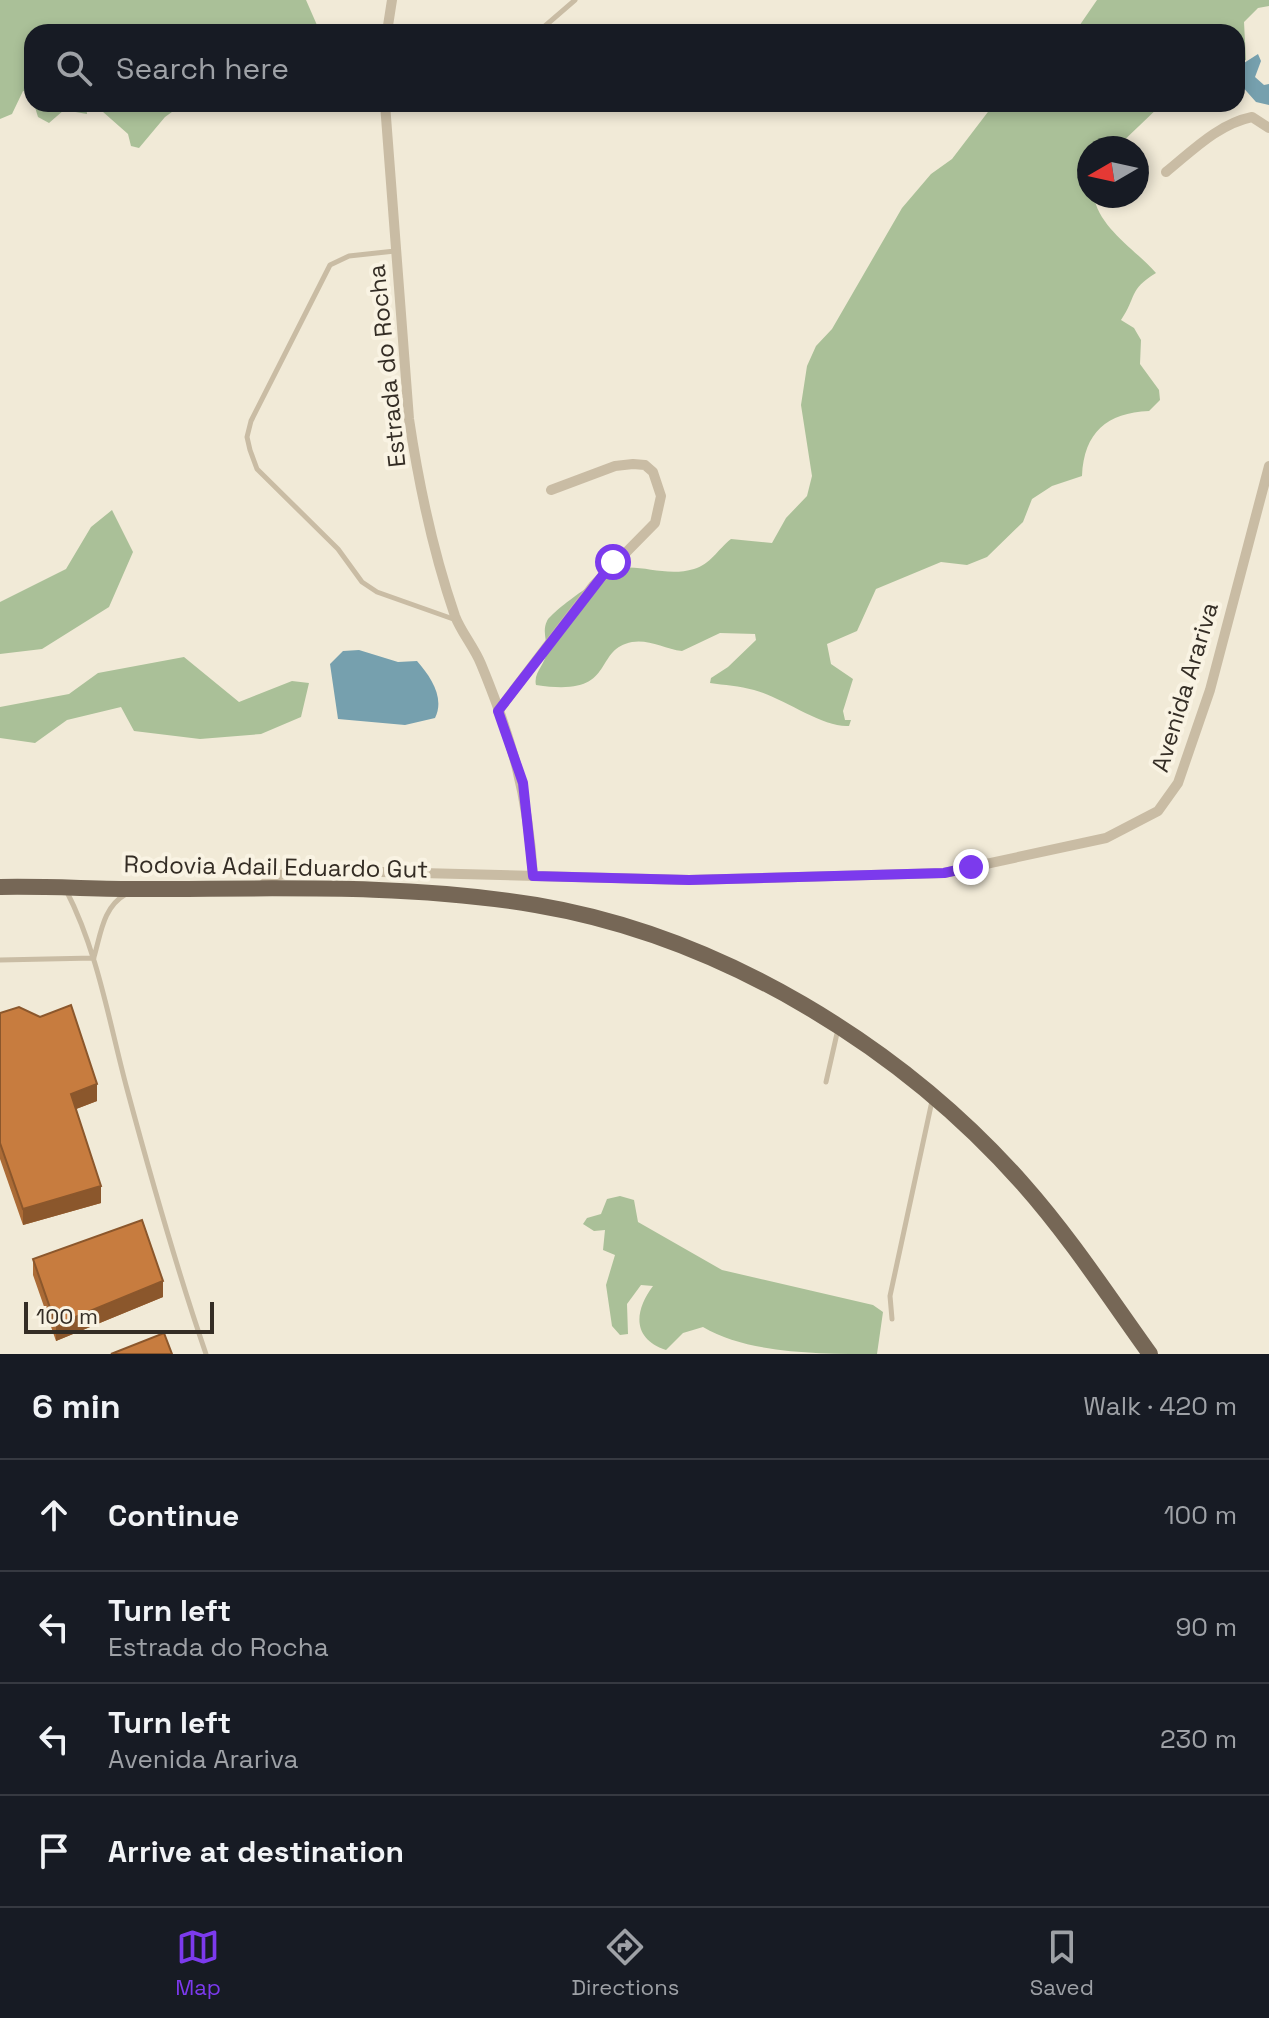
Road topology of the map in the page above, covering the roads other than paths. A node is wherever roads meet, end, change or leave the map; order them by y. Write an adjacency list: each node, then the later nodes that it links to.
1 (392, 0): 3 (street)
2 (575, 0): 4 (lane)
3 (388, 24)
4 (547, 24)
5 (386, 112): 8 (street, Estrada do Rocha)
6 (1269, 128): 7 (street)
7 (1166, 172)
8 (396, 251): 11 (street, Estrada do Rocha); 11 (lane)
9 (1269, 466): 13 (street, Avenida Arariva)
10 (551, 490): 12 (street)
11 (457, 620): 12 (street, Estrada do Rocha)
12 (498, 711): 13 (street, Estrada do Rocha)
13 (533, 876): 16 (street, Avenida Arariva)
14 (64, 886): 15 (main road, Rodovia Adail Eduardo Gut); 17 (main road, Rodovia Adail Eduardo Gut); 18 (lane)
15 (0, 887)
16 (260, 888): 17 (main road, Rodovia Adail Eduardo Gut); 20 (main road, Rodovia Adail Eduardo Gut)
17 (135, 889): 18 (lane)
18 (94, 958): 19 (lane); 24 (lane)
19 (0, 960)
20 (838, 1028): 21 (lane); 22 (main road, Rodovia Adail Eduardo Gut)
21 (826, 1082)
22 (933, 1098): 23 (lane); 25 (main road, Rodovia Adail Eduardo Gut)
23 (892, 1319)
24 (206, 1354)
25 (1150, 1354)

